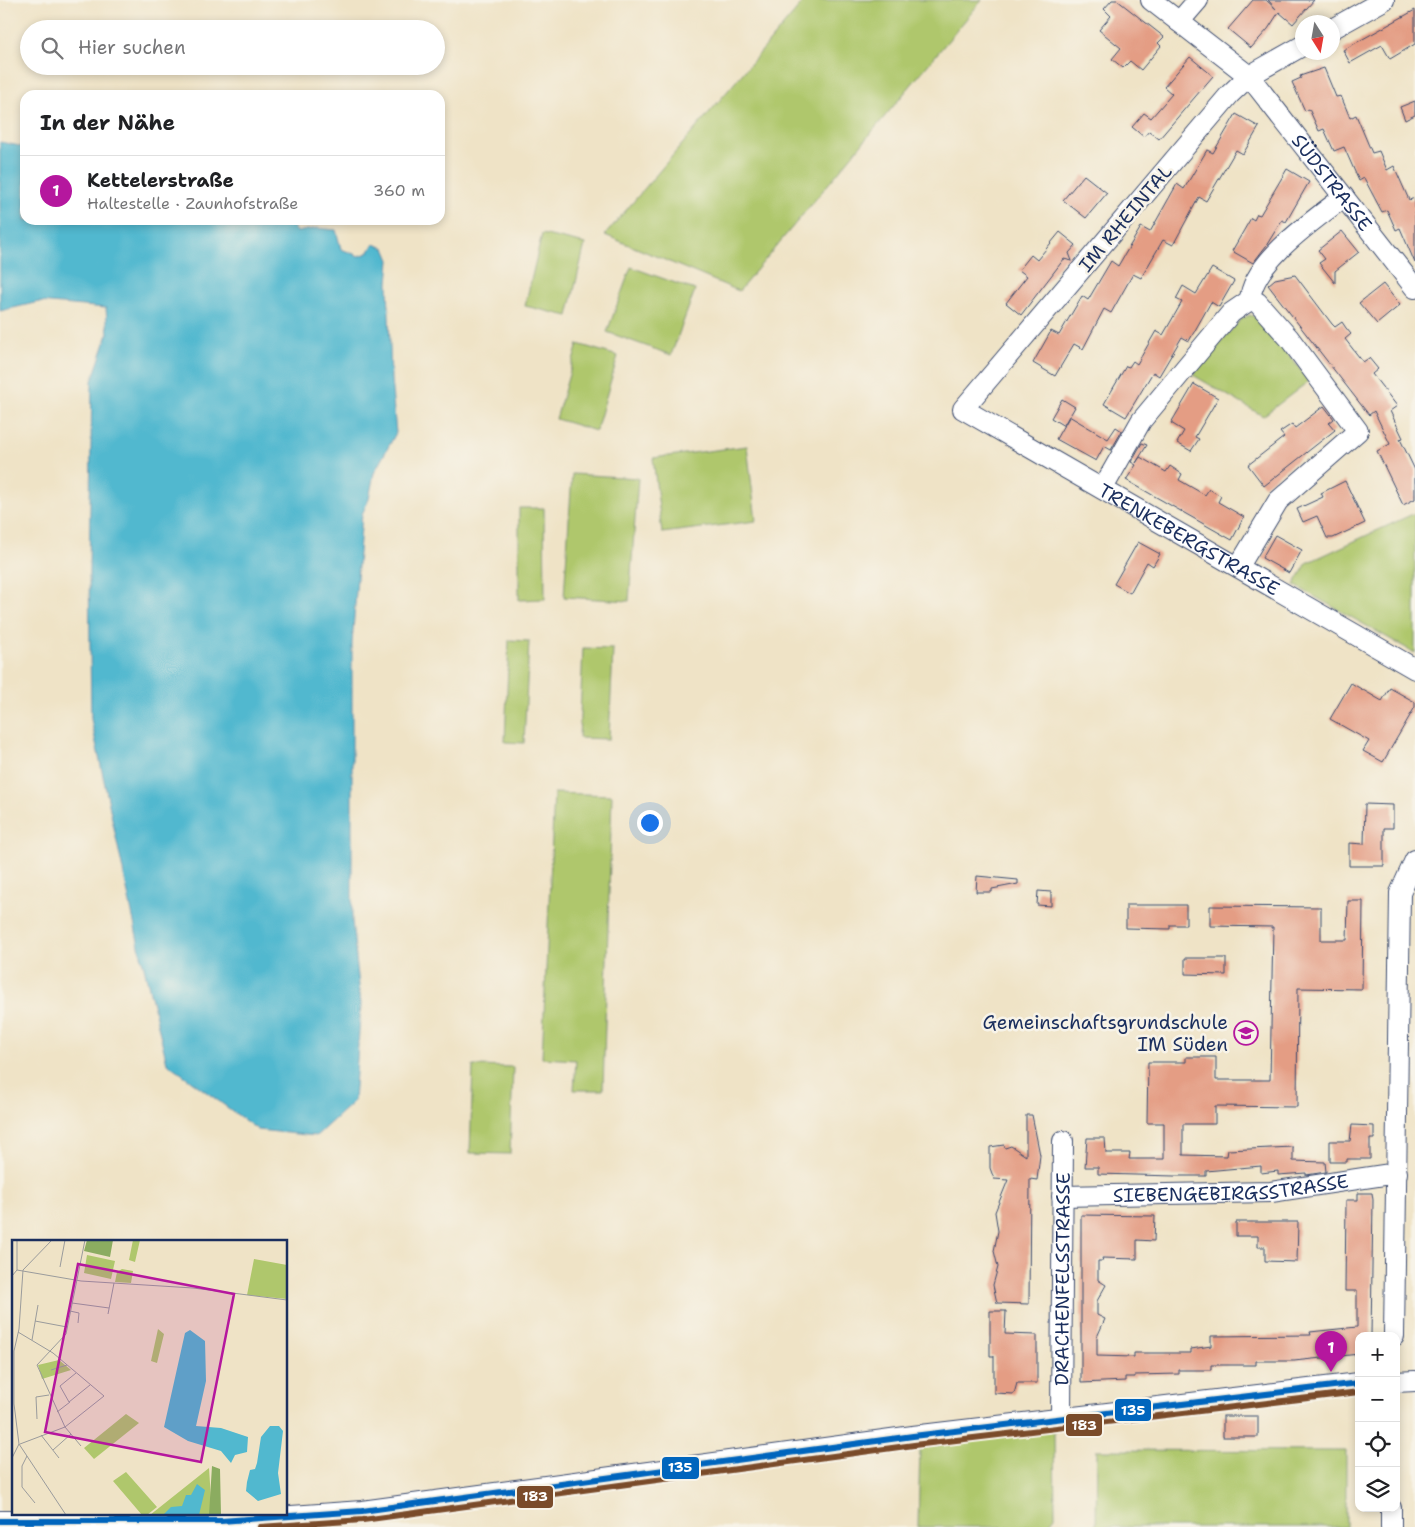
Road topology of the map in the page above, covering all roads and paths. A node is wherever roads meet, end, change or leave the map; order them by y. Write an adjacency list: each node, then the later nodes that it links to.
1 (1151, 0): 4 (street, SÜDSTRASSE)
2 (1198, 0): 4 (street)
3 (1384, 0): 5 (street)
4 (1179, 22): 7 (street, SÜDSTRASSE)
5 (1340, 25)
6 (1295, 50): 7 (street, IM RHEINTAL)
7 (1249, 76): 8 (street, SÜDSTRASSE); 11 (street, IM RHEINTAL)
8 (1344, 197): 9 (street, SÜDSTRASSE); 10 (street)
9 (1415, 288)
10 (1250, 300): 12 (street); 13 (street)
11 (964, 409): 12 (street, TRENKEBERGSTRASSE)
12 (1103, 488): 13 (street, TRENKEBERGSTRASSE)
13 (1239, 566): 14 (street, TRENKEBERGSTRASSE)
14 (1415, 669)
15 (1415, 860): 17 (street)
16 (1063, 1141): 18 (street, DRACHENFELSSTRASSE)
17 (1397, 1173): 18 (street, SIEBENGEBIRGSSTRASSE); 19 (street)
18 (1062, 1196): 23 (street, DRACHENFELSSTRASSE)
19 (1394, 1332)
20 (1400, 1382): 21 (street)
21 (1415, 1382)
22 (1355, 1383): 23 (street)
23 (1061, 1418): 25 (street)
24 (1391, 1512): 26 (street)
25 (0, 1521)
26 (1391, 1527)

